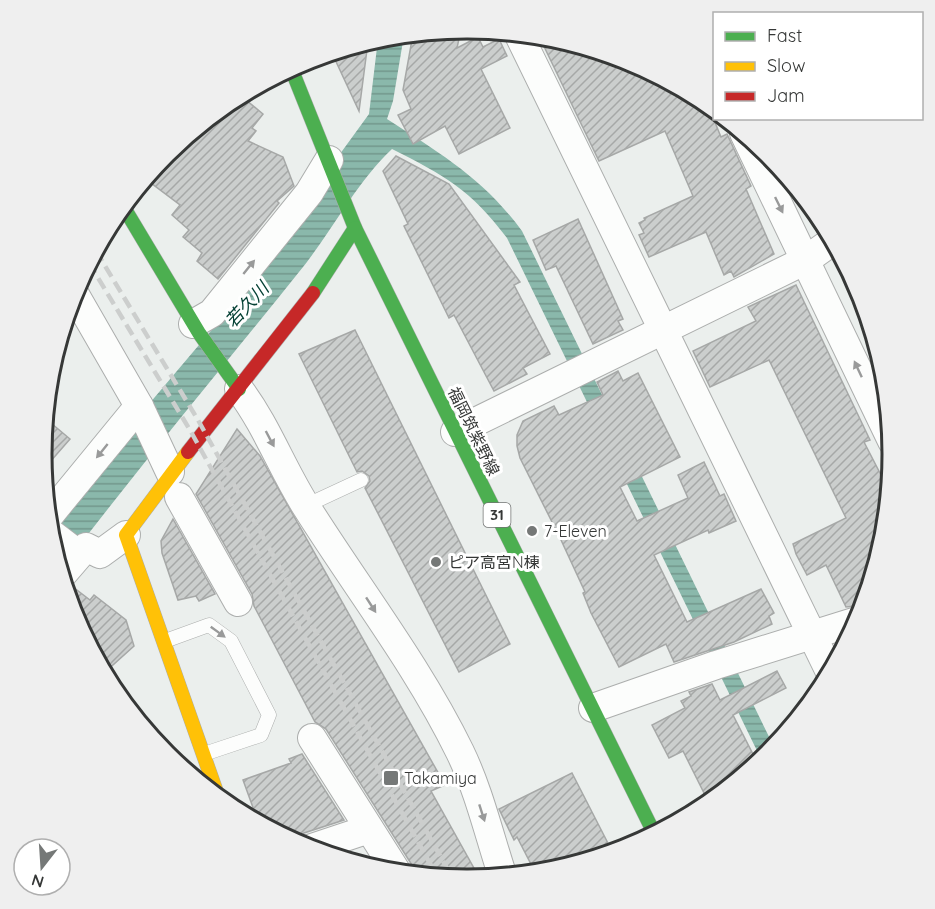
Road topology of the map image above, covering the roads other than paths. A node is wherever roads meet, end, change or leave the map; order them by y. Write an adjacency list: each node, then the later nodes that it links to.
1 (523, 43): 11 (street)
2 (295, 77): 4 (street, 福岡筑紫野線 / 31)
3 (755, 155): 8 (street, one-way to 8)
4 (330, 163): 6 (street, 福岡筑紫野線 / 31); 10 (street, one-way to 4)
5 (128, 215): 10 (street)
6 (355, 228): 12 (street); 15 (street, 福岡筑紫野線 / 31)
7 (826, 246): 8 (street)
8 (806, 260): 11 (street); 14 (street, one-way to 8)
9 (80, 304): 13 (street)
10 (196, 328): 12 (street)
11 (664, 329): 15 (street); 24 (street)
12 (232, 381): 16 (street); 18 (street, one-way to 18)
13 (139, 406): 16 (street); 19 (street, one-way to 19)
14 (881, 418)
15 (455, 432): 27 (street, 福岡筑紫野線 / 31)
16 (170, 473): 20 (street); 22 (street)
17 (362, 480): 18 (lane)
18 (305, 506): 35 (street, one-way to 35)
19 (56, 507)
20 (126, 535): 21 (street); 25 (street)
21 (70, 565)
22 (238, 602)
23 (846, 624): 24 (street)
24 (812, 635): 26 (street); 27 (street)
25 (165, 641): 29 (street); 29 (lane, one-way to 29)
26 (826, 664)
27 (593, 708): 31 (street, 福岡筑紫野線 / 31)
28 (314, 741): 32 (street)
29 (204, 754): 30 (street)
30 (214, 783)
31 (651, 827)
32 (369, 829): 33 (street); 34 (street)
33 (324, 844)
34 (391, 863)
35 (500, 868)

